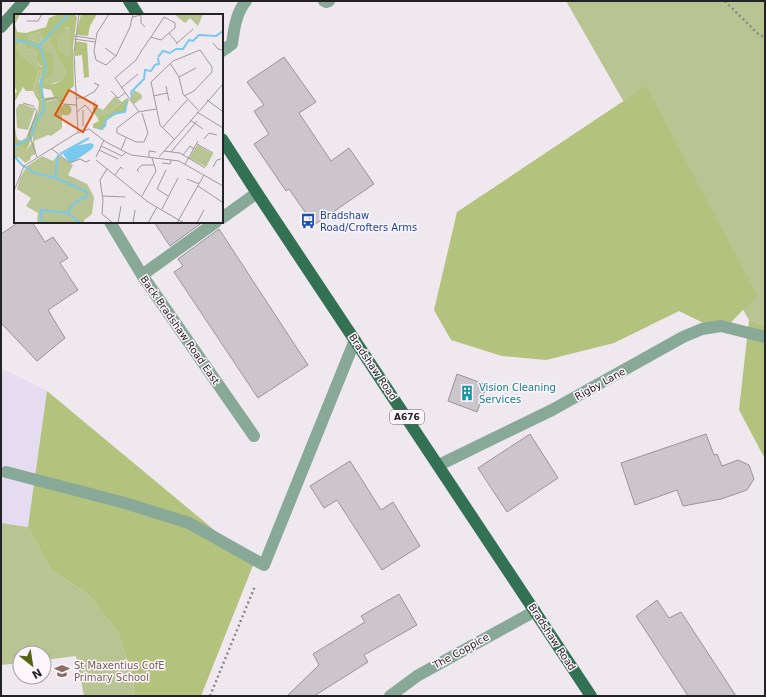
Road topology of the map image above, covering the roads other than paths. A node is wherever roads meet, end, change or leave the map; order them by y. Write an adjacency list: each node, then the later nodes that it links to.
1 (24, 1): 7 (main road)
2 (128, 1): 6 (main road)
3 (246, 1): 8 (street)
4 (324, 1): 5 (street)
5 (329, 1)
6 (137, 14)
7 (1, 27)
8 (223, 50)
9 (223, 140): 10 (main road, Bradshaw Road / A676)
10 (257, 193): 11 (street); 16 (main road, Bradshaw Road / A676)
11 (223, 217)
12 (111, 223): 14 (street, Back Bradshaw Road East)
13 (215, 223): 14 (street)
14 (142, 275): 17 (street, Back Bradshaw Road East)
15 (765, 337): 18 (street, Rigby Lane)
16 (355, 340): 18 (main road, Bradshaw Road / A676); 19 (street)
17 (254, 436)
18 (439, 465): 20 (main road, Bradshaw Road / A676)
19 (6, 472)
20 (535, 611): 21 (street, The Coppice); 22 (main road, Bradshaw Road / A676)
21 (390, 696)
22 (591, 696)

